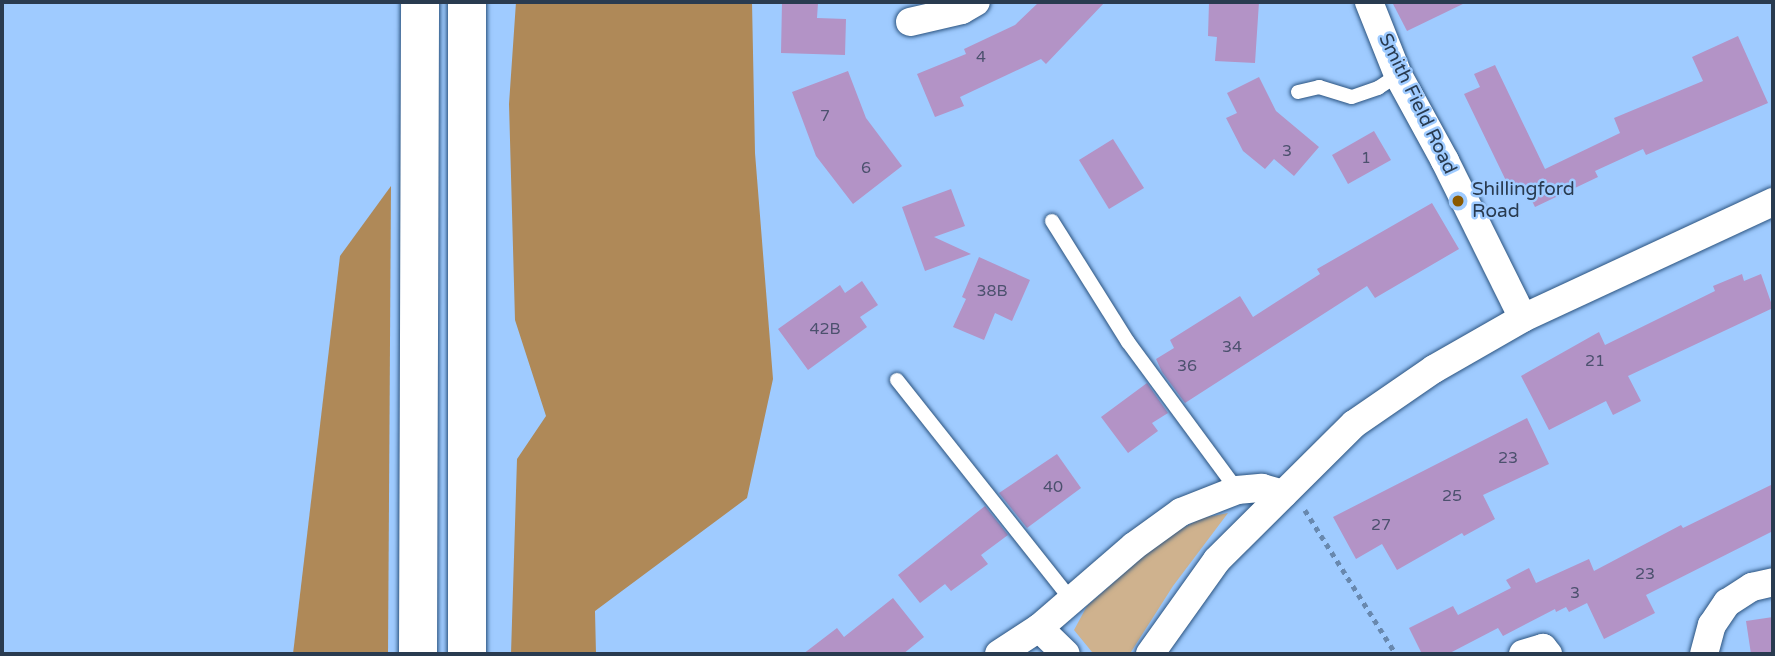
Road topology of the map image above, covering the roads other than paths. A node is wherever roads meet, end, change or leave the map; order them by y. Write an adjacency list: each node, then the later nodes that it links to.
1 (420, 2): 17 (highway)
2 (467, 2): 18 (highway)
3 (976, 2): 5 (street)
4 (1369, 2): 6 (street, Smith Field Road)
5 (910, 22)
6 (1398, 75): 7 (lane); 10 (street, Smith Field Road)
7 (1298, 92)
8 (1773, 202): 10 (street)
9 (1052, 221): 12 (lane)
10 (1523, 318): 13 (street)
11 (897, 380): 15 (lane)
12 (1237, 490): 13 (street); 15 (street)
13 (1286, 491): 21 (street)
14 (1773, 582): 24 (street)
15 (1070, 598): 16 (street)
16 (1039, 628): 19 (street); 20 (street)
17 (418, 654)
18 (467, 654)
19 (999, 654)
20 (1066, 654)
21 (1150, 654)
22 (1523, 654): 23 (street)
23 (1548, 654)
24 (1704, 654)

